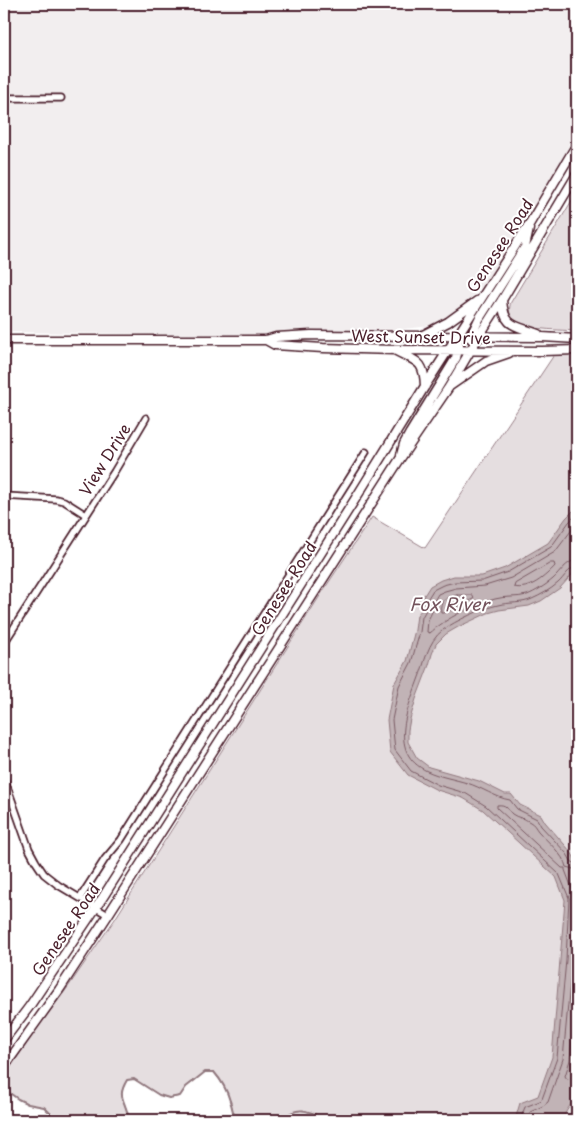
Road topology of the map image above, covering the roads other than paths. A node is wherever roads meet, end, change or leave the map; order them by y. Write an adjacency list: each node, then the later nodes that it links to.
1 (4, 98): 2 (street)
2 (60, 98)
3 (577, 144): 5 (main road, Genesee Road)
4 (577, 174): 7 (main road, Genesee Road)
5 (530, 223): 6 (main road, Genesee Road); 10 (main road)
6 (481, 298): 8 (main road); 9 (main road, Genesee Road)
7 (502, 300): 10 (main road, Genesee Road); 11 (main road)
8 (422, 335): 9 (main road, West Sunset Drive); 14 (main road, West Sunset Drive)
9 (457, 336): 10 (main road, West Sunset Drive); 16 (main road, Genesee Road); 17 (main road)
10 (474, 336): 11 (main road, West Sunset Drive); 18 (main road, Genesee Road)
11 (542, 336): 12 (main road, West Sunset Drive)
12 (577, 339)
13 (4, 340): 14 (main road, West Sunset Drive)
14 (266, 340): 15 (main road, West Sunset Drive)
15 (395, 350): 16 (main road, West Sunset Drive); 21 (main road)
16 (448, 350): 17 (main road, West Sunset Drive); 21 (main road, Genesee Road)
17 (458, 350): 18 (main road, West Sunset Drive); 25 (main road)
18 (471, 350): 19 (main road, West Sunset Drive); 22 (main road, Genesee Road)
19 (518, 350): 20 (main road, West Sunset Drive); 22 (main road)
20 (577, 350)
21 (425, 386): 31 (main road, Genesee Road)
22 (449, 387): 25 (main road, Genesee Road)
23 (146, 418): 27 (street, View Drive)
24 (366, 452): 30 (street, Genesee Road)
25 (400, 459): 32 (main road, Genesee Road)
26 (4, 496): 27 (street)
27 (86, 516): 28 (street, View Drive)
28 (4, 643)
29 (4, 778): 30 (street)
30 (80, 898): 31 (street)
31 (96, 908): 32 (street); 33 (main road, Genesee Road)
32 (108, 915): 34 (main road, Genesee Road)
33 (4, 1040)
34 (4, 1067)

